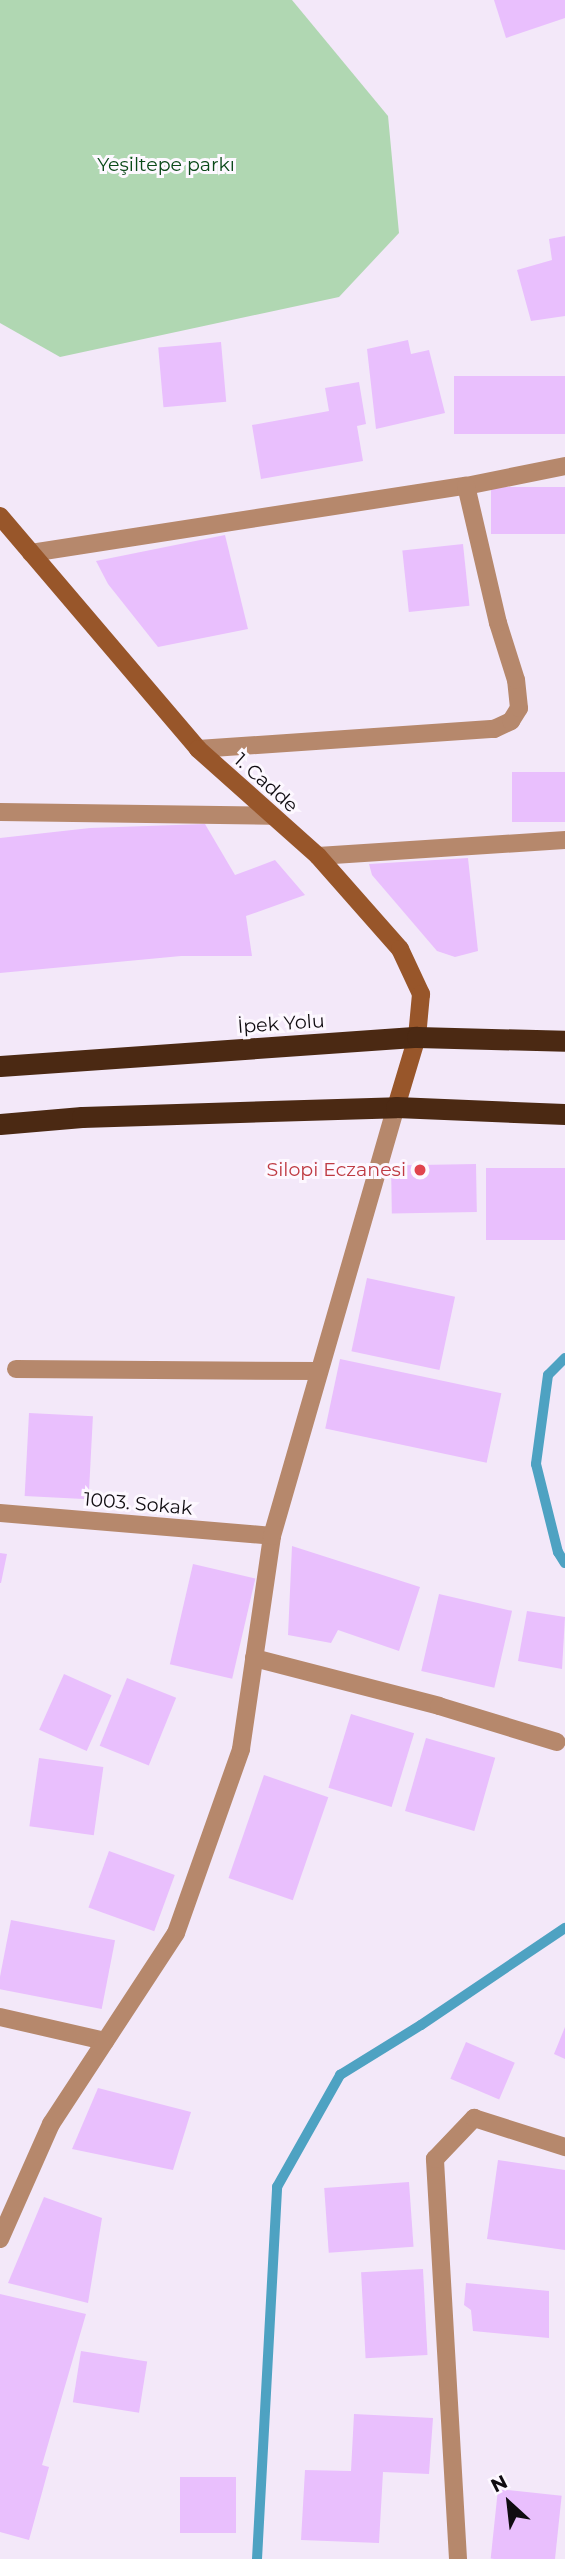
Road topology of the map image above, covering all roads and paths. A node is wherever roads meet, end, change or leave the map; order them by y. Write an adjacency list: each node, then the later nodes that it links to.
1 (565, 466): 2 (street)
2 (466, 486): 4 (street); 5 (street)
3 (0, 516): 4 (street, 1. Cadde)
4 (31, 553): 5 (street, 1. Cadde)
5 (198, 748): 7 (street, 1. Cadde)
6 (0, 812): 7 (street)
7 (270, 816): 9 (street, 1. Cadde)
8 (565, 840): 9 (street)
9 (318, 856): 10 (street, 1. Cadde)
10 (417, 1037): 11 (highway, İpek Yolu); 12 (highway, İpek Yolu); 13 (street, 1. Cadde)
11 (565, 1041)
12 (0, 1066)
13 (396, 1107): 14 (highway); 15 (highway); 17 (street)
14 (565, 1114)
15 (0, 1124)
16 (16, 1369): 17 (street)
17 (319, 1371): 19 (street)
18 (0, 1513): 19 (street, 1003. Sokak)
19 (272, 1536): 20 (street)
20 (254, 1658): 21 (street); 23 (street)
21 (557, 1742)
22 (0, 2017): 23 (street)
23 (105, 2042): 25 (street)
24 (565, 2147): 26 (street)
25 (0, 2239)
26 (458, 2559)

